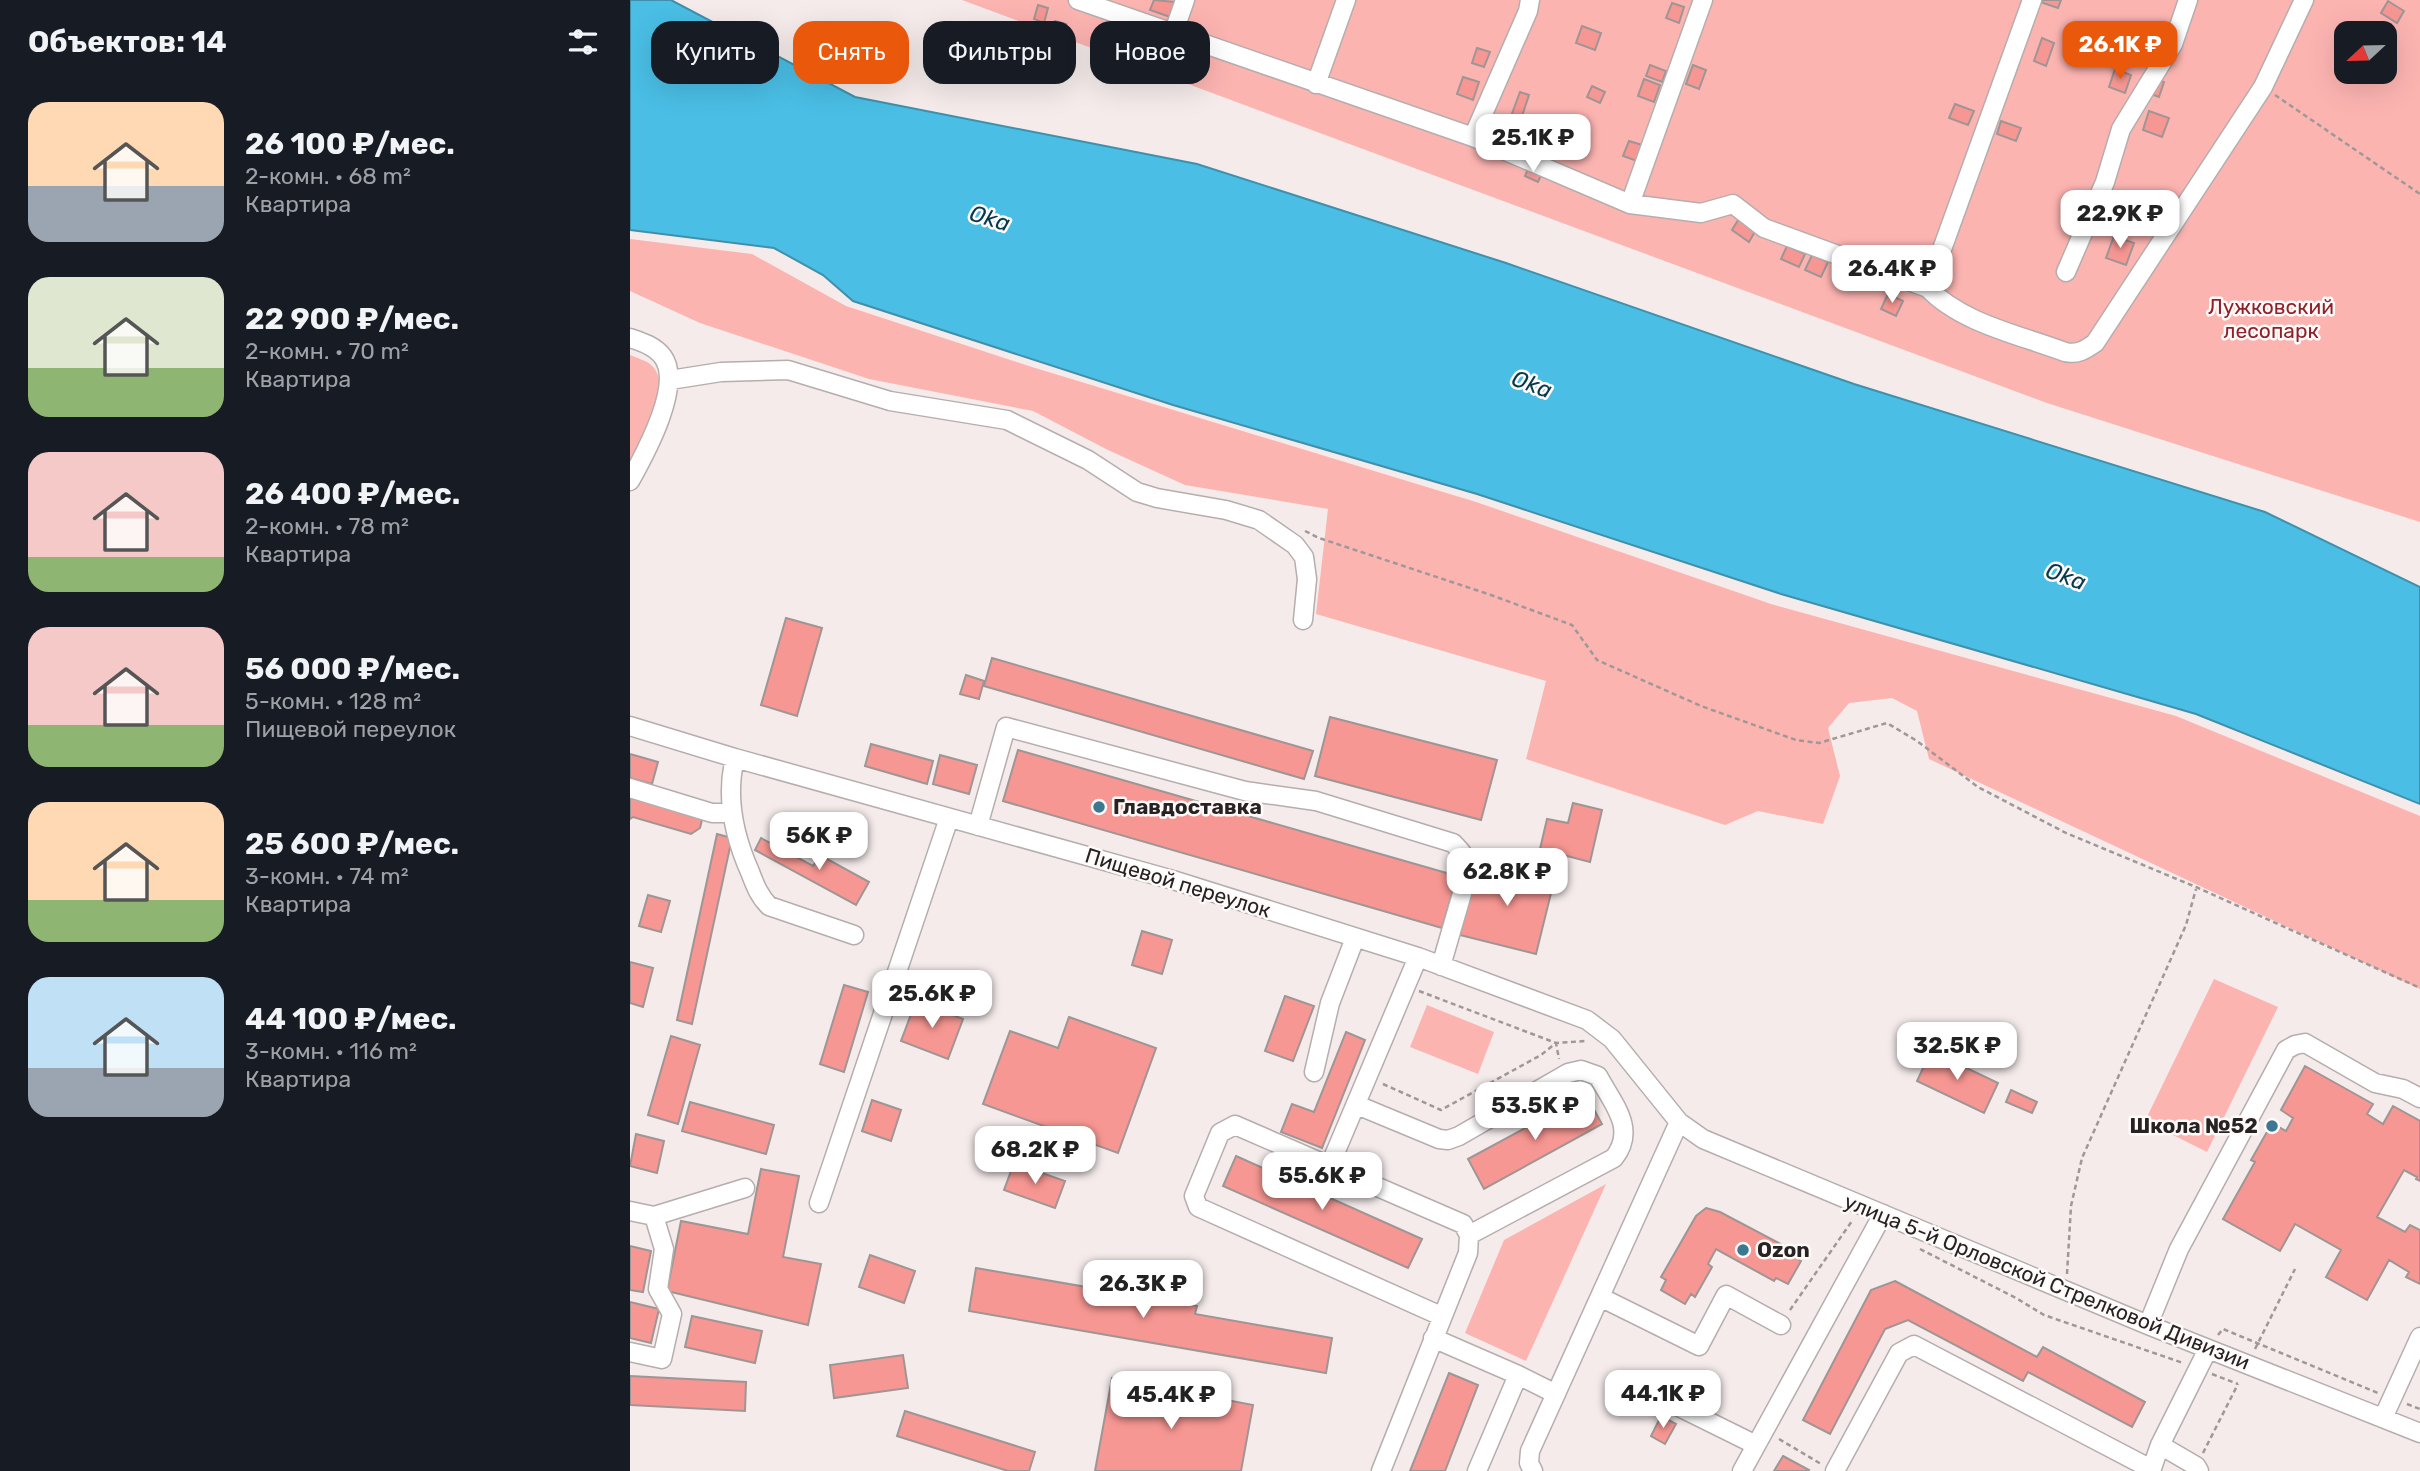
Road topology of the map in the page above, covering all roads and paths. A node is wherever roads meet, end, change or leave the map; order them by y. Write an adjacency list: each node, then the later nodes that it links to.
1 (1078, 0): 9 (street)
2 (1185, 0): 10 (street)
3 (1346, 0): 12 (street)
4 (1530, 0): 14 (street)
5 (1703, 0): 16 (street)
6 (2032, 0): 18 (street)
7 (2188, 0): 17 (street)
8 (2304, 0): 13 (street)
9 (1137, 21)
10 (1178, 21)
11 (1210, 47): 12 (street)
12 (1316, 84): 14 (street)
13 (2263, 87): 15 (path); 18 (street)
14 (1473, 137): 16 (street)
15 (2420, 194)
16 (1630, 204): 18 (street)
17 (2066, 272)
18 (1928, 288)
19 (630, 338): 20 (street)
20 (670, 380): 21 (street); 23 (street)
21 (630, 481)
22 (1298, 526): 30 (path)
23 (1303, 620)
24 (630, 726): 25 (street, Пищевой переулок)
25 (735, 758): 27 (street); 28 (street, Пищевой переулок)
26 (630, 788): 27 (street)
27 (732, 813): 31 (street)
28 (949, 818): 29 (street, Пищевой переулок); 44 (street)
29 (978, 826): 32 (street, Пищевой переулок); 34 (street)
30 (2196, 887): 35 (path); 50 (path)
31 (854, 935)
32 (1356, 938): 33 (street, Пищевой переулок); 37 (street)
33 (1419, 957): 34 (street, Пищевой переулок); 38 (street)
34 (1441, 965): 41 (street, Пищевой переулок)
35 (2420, 988)
36 (1556, 1043): 38 (path)
37 (1314, 1072)
38 (1368, 1078): 40 (street)
39 (2420, 1098): 54 (street)
40 (1357, 1105): 42 (street); 49 (street)
41 (1679, 1122): 46 (street, улица 5-й Орловской Стрелковой Дивизии); 51 (street)
42 (1331, 1165): 49 (street); 52 (street)
43 (745, 1188): 47 (street)
44 (819, 1203)
45 (630, 1211): 47 (street)
46 (1883, 1214): 54 (street, улица 5-й Орловской Стрелковой Дивизии); 66 (street)
47 (654, 1216): 58 (street)
48 (1852, 1221): 53 (path)
49 (1469, 1236): 52 (street)
50 (2067, 1277)
51 (1600, 1297): 53 (street); 60 (street)
52 (1441, 1316): 56 (street)
53 (1781, 1325)
54 (2148, 1325): 57 (street, улица 5-й Орловской Стрелковой Дивизии)
55 (2420, 1337): 62 (street)
56 (1433, 1338): 59 (street); 70 (street)
57 (2210, 1345): 62 (path); 64 (street, улица 5-й Орловской Стрелковой Дивизии); 67 (street)
58 (630, 1352)
59 (1518, 1375): 60 (street); 71 (street)
60 (1556, 1394): 72 (street)
61 (1659, 1397): 66 (street)
62 (2391, 1398): 63 (path); 64 (street)
63 (2420, 1409)
64 (2383, 1418): 65 (street, улица 5-й Орловской Стрелковой Дивизии)
65 (2420, 1433)
66 (1760, 1438): 68 (path); 73 (street)
67 (2161, 1445): 69 (street); 74 (street)
68 (1828, 1468): 69 (street)
69 (2151, 1470)
70 (1381, 1471)
71 (1476, 1471)
72 (1533, 1471)
73 (1742, 1471)
74 (2199, 1471)

